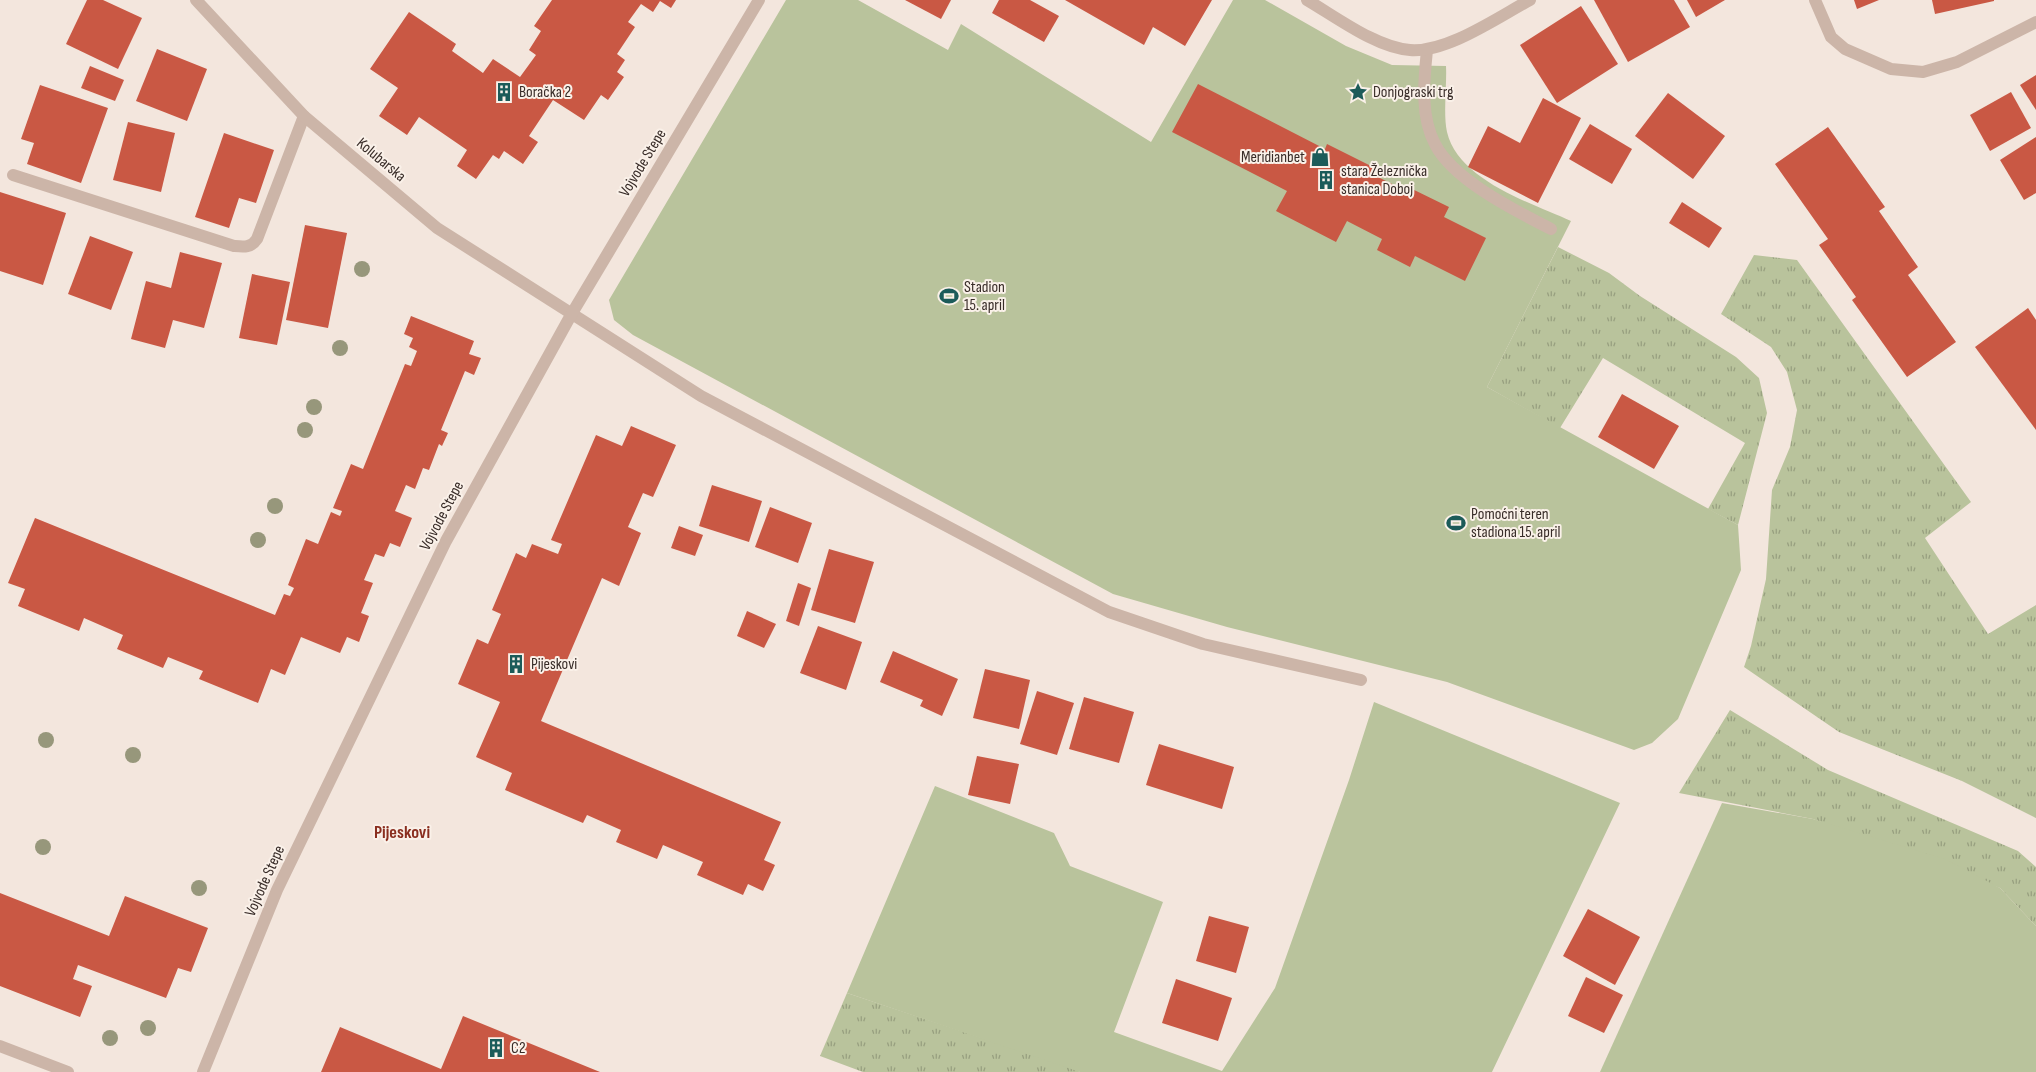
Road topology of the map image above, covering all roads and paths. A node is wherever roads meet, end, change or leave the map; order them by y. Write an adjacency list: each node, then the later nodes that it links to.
1 (196, 0): 8 (street, Kolubarska)
2 (758, 0): 11 (street, Vojvode Stepe)
3 (1307, 0): 7 (street)
4 (1530, 0): 7 (street)
5 (1815, 0): 6 (street)
6 (2036, 22)
7 (1427, 50): 10 (street)
8 (304, 116): 9 (street); 11 (street, Kolubarska)
9 (13, 175)
10 (1551, 229)
11 (571, 316): 12 (street, Kolubarska); 15 (street, Vojvode Stepe)
12 (1361, 680)
13 (0, 1046): 14 (street)
14 (68, 1072)
15 (203, 1072)

